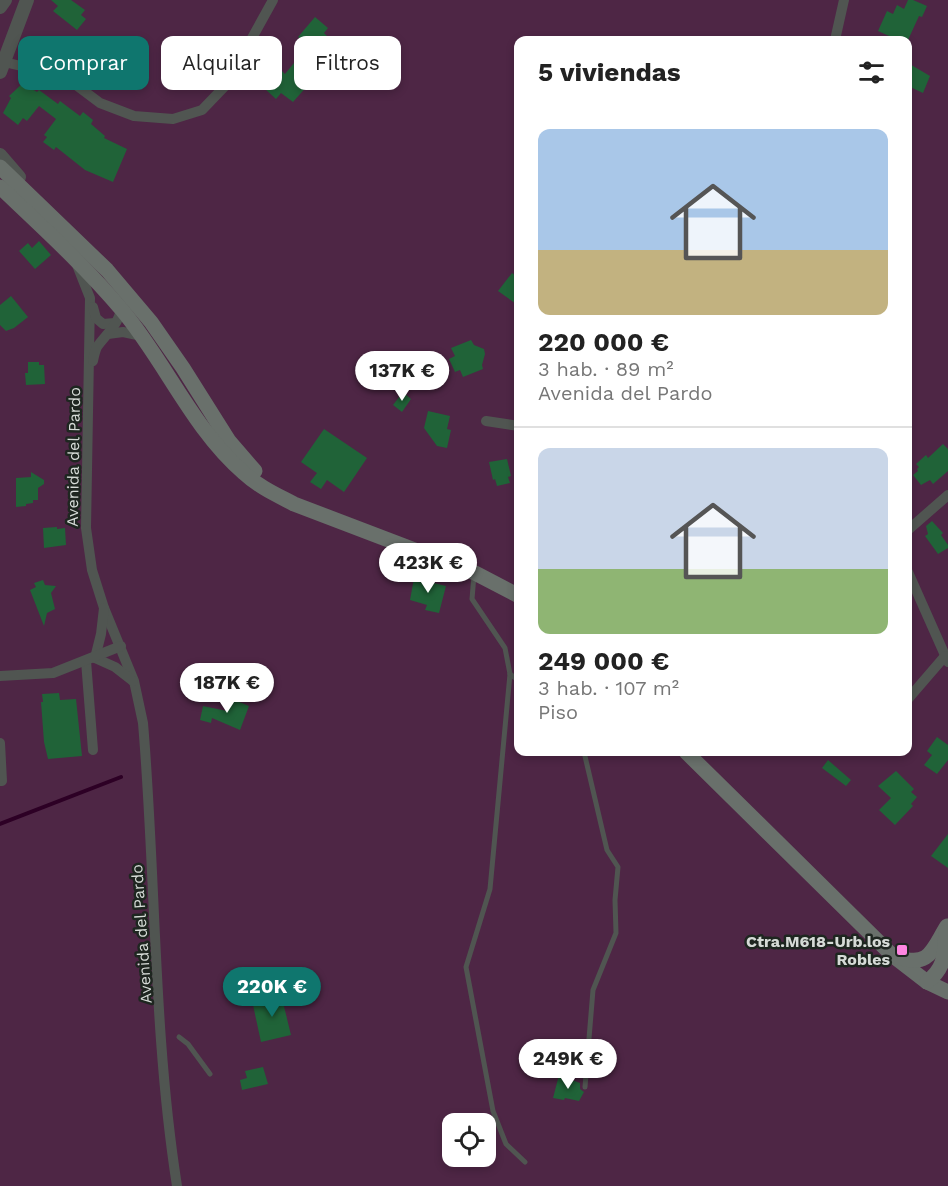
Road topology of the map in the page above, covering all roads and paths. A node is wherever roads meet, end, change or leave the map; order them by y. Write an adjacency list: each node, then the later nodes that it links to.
1 (5, 0): 5 (street)
2 (27, 0): 7 (street)
3 (273, 0): 8 (street)
4 (844, 0): 6 (street)
5 (0, 7)
6 (836, 36)
7 (5, 43): 8 (street)
8 (2, 67)
9 (0, 155): 12 (street)
10 (0, 166): 12 (main road)
11 (0, 187): 13 (main road)
12 (52, 215): 15 (street); 22 (main road)
13 (76, 262): 14 (street); 15 (main road)
14 (90, 298): 15 (street); 18 (street)
15 (118, 316): 16 (street); 17 (main road)
16 (108, 334): 17 (street); 18 (street)
17 (142, 336): 22 (main road)
18 (89, 376): 27 (street, Avenida del Pardo)
19 (486, 421): 20 (street)
20 (514, 425)
21 (948, 495): 23 (street)
22 (294, 504): 24 (main road)
23 (912, 526)
24 (475, 573): 26 (main road); 31 (lane)
25 (912, 581): 29 (street)
26 (514, 593)
27 (104, 608): 28 (street, Avenida del Pardo); 30 (street, Avenida del Pardo)
28 (121, 646): 30 (street); 34 (street, Avenida del Pardo)
29 (946, 659): 35 (street)
30 (90, 660): 32 (street); 34 (street); 37 (street, Avenida del Pardo)
31 (510, 674): 33 (lane); 50 (lane)
32 (0, 676)
33 (514, 677)
34 (134, 681): 51 (street, Avenida del Pardo)
35 (912, 695)
36 (0, 743): 40 (street)
37 (93, 750)
38 (585, 756): 49 (lane)
39 (690, 756): 43 (main road)
40 (0, 781)
41 (948, 925): 42 (main road); 44 (main road)
42 (930, 954): 43 (main road); 45 (main road)
43 (892, 955): 45 (main road)
44 (945, 970): 45 (main road)
45 (927, 982): 46 (main road)
46 (948, 992)
47 (179, 1037): 48 (lane)
48 (210, 1074)
49 (585, 1087)
50 (525, 1162)
51 (177, 1186)

